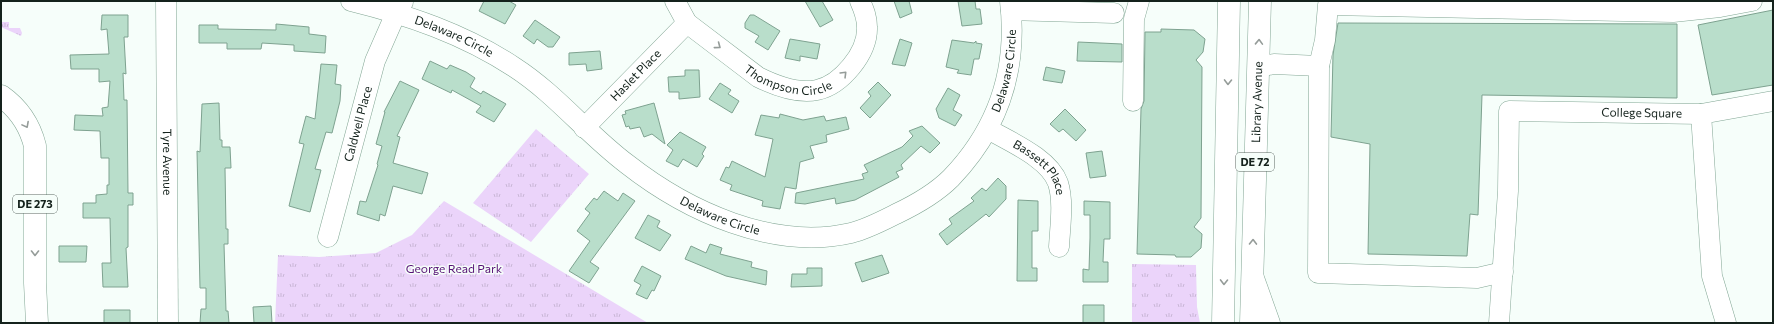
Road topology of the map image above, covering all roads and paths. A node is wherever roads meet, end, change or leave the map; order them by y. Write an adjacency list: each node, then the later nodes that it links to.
1 (166, 1): 26 (street, Tyre Avenue)
2 (351, 1): 10 (street, Delaware Circle)
3 (675, 1): 12 (street, Thompson Circle)
4 (860, 1): 12 (street, Thompson Circle, one-way to 4)
5 (1138, 1): 16 (street)
6 (1229, 1): 27 (main road, DE 72, one-way to 27)
7 (1260, 1): 14 (main road, Library Avenue / DE 72, one-way to 7)
8 (1752, 1): 13 (street)
9 (1010, 6): 11 (street); 20 (street, Delaware Circle)
10 (399, 7): 19 (street, Delaware Circle); 21 (street, Caldwell Place)
11 (1114, 13)
12 (687, 23): 19 (street, Haslet Place)
13 (1319, 66): 14 (street); 24 (street)
14 (1258, 67): 23 (main road, Library Avenue / DE 72, one-way to 14)
15 (1, 96): 25 (main road, DE 273, one-way to 25)
16 (1133, 101)
17 (1773, 101): 18 (street, College Square)
18 (1702, 114): 24 (street, College Square); 31 (street)
19 (584, 128): 20 (street, Delaware Circle)
20 (988, 128): 22 (street, Bassett Place)
21 (328, 237)
22 (1059, 248)
23 (1253, 272): 28 (main road, Library Avenue / DE 72); 29 (street)
24 (1503, 272): 30 (street)
25 (37, 323)
26 (168, 323)
27 (1223, 323)
28 (1251, 323)
29 (1270, 323)
30 (1499, 323)
31 (1726, 323)

